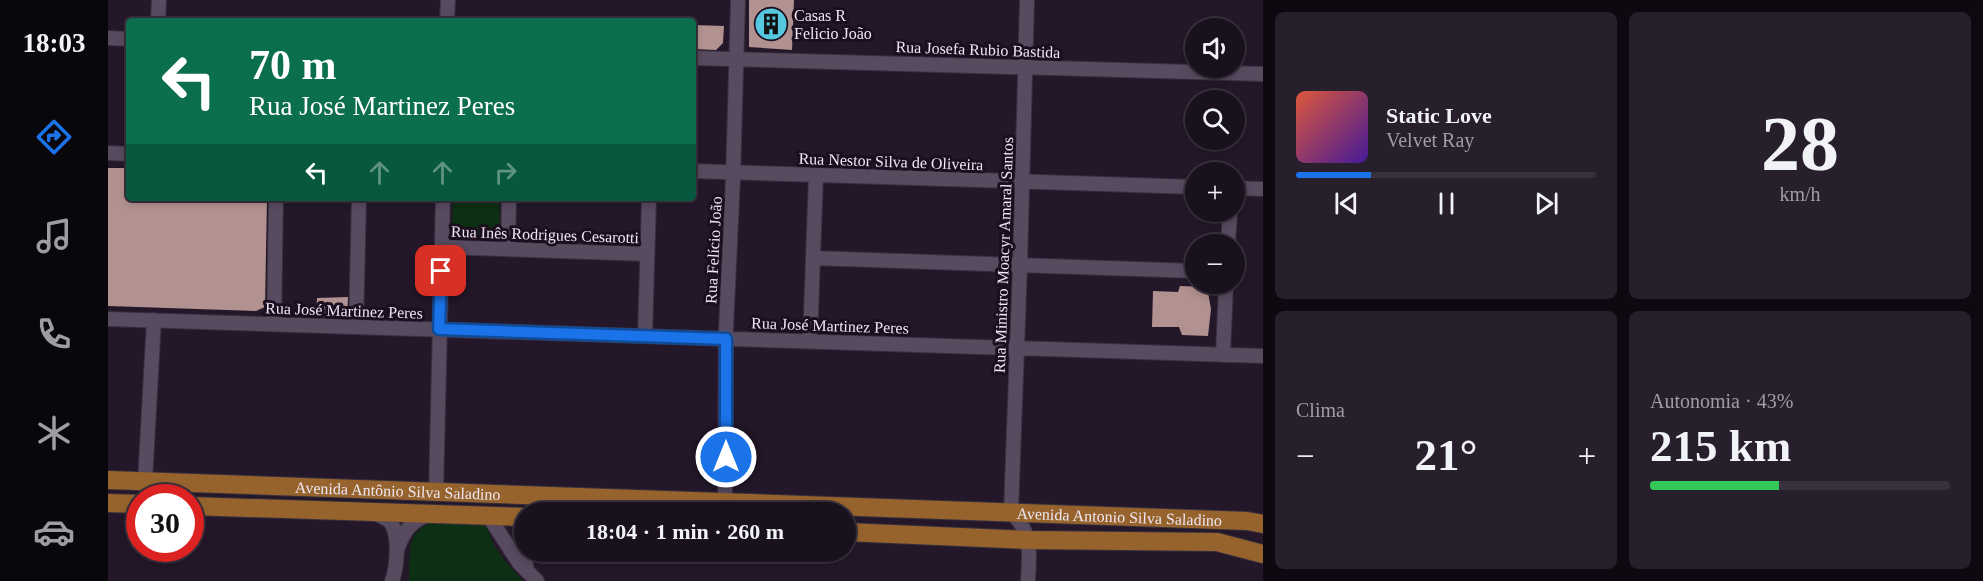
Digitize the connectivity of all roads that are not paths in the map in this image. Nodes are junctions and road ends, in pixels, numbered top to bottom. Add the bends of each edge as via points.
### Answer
1 (159, 0) edge
2 (448, 0) edge
3 (738, 0) edge
4 (1027, 0) edge
5 (158, 18) edge
6 (447, 18) edge
7 (108, 38) edge
8 (126, 39) edge
9 (696, 58) edge
10 (736, 59) junction
11 (1024, 66) junction
12 (1263, 74) edge
13 (108, 153) edge
14 (126, 154) edge
15 (696, 171) edge
16 (733, 172) junction
17 (816, 175) junction
18 (1022, 182) junction
19 (1185, 187) edge
20 (1245, 188) edge
21 (1263, 189) edge
22 (276, 201) edge
23 (359, 201) edge
24 (443, 201) edge
25 (509, 201) edge
26 (649, 201) edge
27 (442, 247) junction
28 (508, 249) junction
29 (647, 254) junction
30 (813, 258) junction
31 (1020, 265) junction
32 (1185, 271) edge
33 (1226, 294) edge
34 (108, 319) edge
35 (154, 320) junction
36 (274, 324) junction
37 (356, 327) junction
38 (439, 329) junction
39 (645, 336) junction
40 (726, 339) junction
41 (810, 341) junction
42 (1016, 347) junction
43 (1223, 355) junction
44 (1263, 356) edge
45 (108, 480) edge
46 (145, 481) junction
47 (436, 492) junction
48 (625, 502) edge
49 (719, 502) edge
50 (108, 503) edge
51 (126, 504) edge
52 (204, 507) edge
53 (856, 509) edge
54 (1011, 512) junction
55 (374, 513) junction
56 (428, 515) junction
57 (489, 517) junction
58 (514, 517) edge
59 (1263, 524) edge
60 (856, 532) edge
61 (1029, 540) junction
62 (396, 551) junction
63 (1263, 554) edge
64 (532, 576) edge
65 (392, 581) edge
66 (1028, 581) edge

1 - 5 street
2 - 6 street
3 - 10 street, Rua Felício João
4 - 11 street, Rua Ministro Moacyr Amaral Santos
7 - 8 street
9 - 10 street, Rua Josefa Rubio Bastida
10 - 11 street, Rua Josefa Rubio Bastida
10 - 16 street, Rua Felício João
11 - 12 street, Rua Josefa Rubio Bastida
11 - 18 street, Rua Ministro Moacyr Amaral Santos
13 - 14 street
15 - 16 street, Rua Nestor Silva de Oliveira
16 - 17 street, Rua Nestor Silva de Oliveira
16 - 40 street, Rua Felício João
17 - 18 street, Rua Nestor Silva de Oliveira
17 - 30 street
18 - 19 street, Rua Nestor Silva de Oliveira
18 - 31 street, Rua Ministro Moacyr Amaral Santos
20 - 21 street
22 - 36 street
23 - 37 street
24 - 27 street
25 - 28 street
26 - 29 street
27 - 28 street, Rua Inês Rodrigues Cesarotti
27 - 38 street
28 - 29 street, Rua Inês Rodrigues Cesarotti
29 - 39 street
30 - 31 street
30 - 41 street
31 - 32 street
31 - 42 street, Rua Ministro Moacyr Amaral Santos
33 - 43 street
34 - 35 street, Rua José Martinez Peres
35 - 36 street, Rua José Martinez Peres
35 - 46 street
36 - 37 street, Rua José Martinez Peres
37 - 38 street, Rua José Martinez Peres
38 - 39 street, Rua José Martinez Peres
38 - 47 street
39 - 40 street, Rua José Martinez Peres
40 - 41 street, Rua José Martinez Peres
40 - 49 street, Rua Felício João
41 - 42 street, Rua José Martinez Peres
42 - 43 street, Rua José Martinez Peres
42 - 54 street, Rua Ministro Moacyr Amaral Santos
43 - 44 street, Rua José Martinez Peres
45 - 46 main road, Avenida Antônio Silva Saladino
46 - 47 main road, Avenida Antônio Silva Saladino
47 - 48 main road, Avenida Antônio Silva Saladino
50 - 51 main road
52 - 55 main road, Avenida Antônio Silva Saladino
53 - 54 main road, Avenida Antônio Silva Saladino
54 - 59 main road, Avenida Antonio Silva Saladino
54 - 61 street, Avenida Antonio Silva Saladino via 1023,524
55 - 56 main road, Avenida Antônio Silva Saladino
55 - 62 street via 391,524
56 - 57 main road, Avenida Antônio Silva Saladino
56 - 62 street via 406,530
57 - 58 main road
57 - 64 street via 505,545
60 - 61 main road, Avenida Antonio Silva Saladino
61 - 63 main road, Avenida Antonio Silva Saladino via 1217,542
61 - 66 street
62 - 65 street

